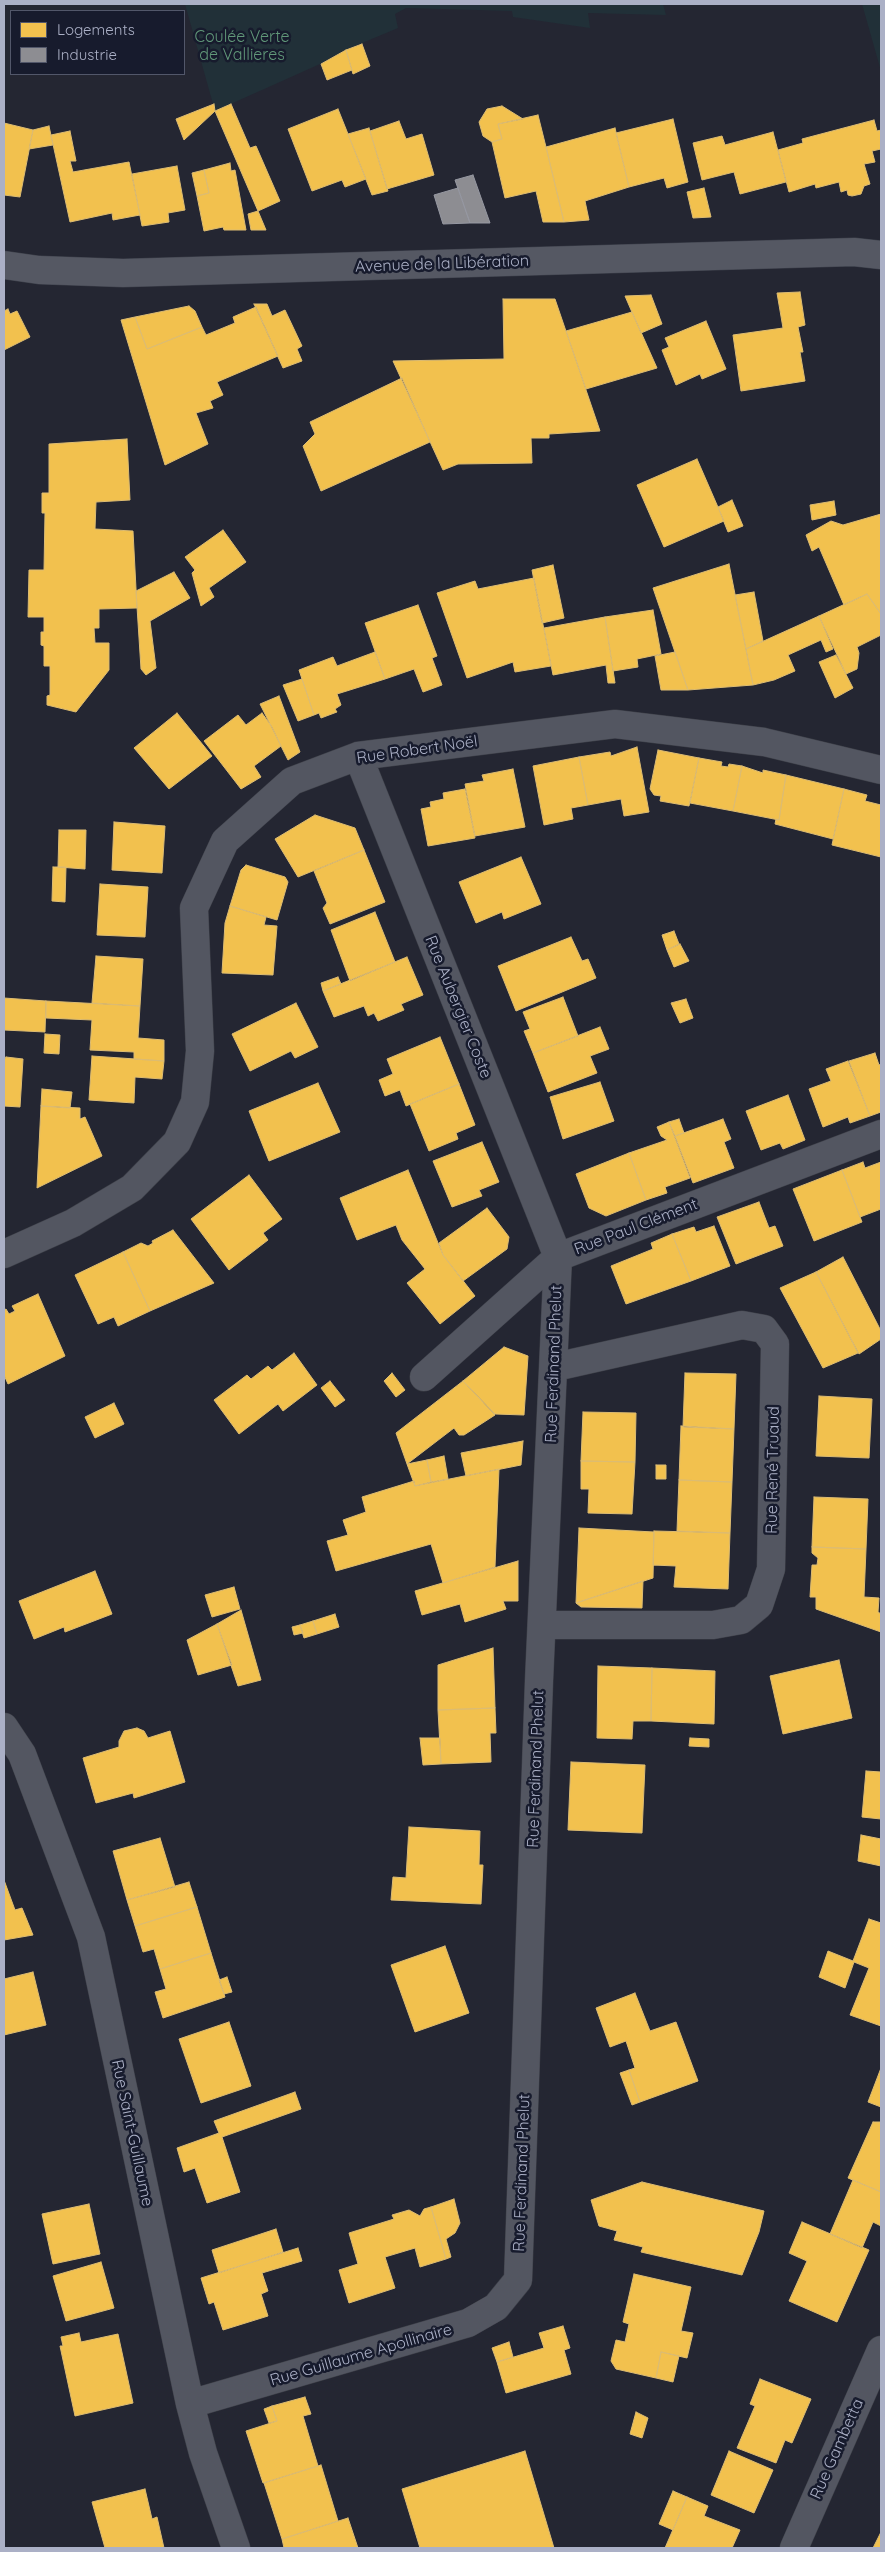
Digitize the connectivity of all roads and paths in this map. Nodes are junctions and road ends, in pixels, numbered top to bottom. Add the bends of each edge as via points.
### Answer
1 (881, 255) edge
2 (4, 265) edge
3 (358, 756) junction
4 (881, 770) edge
5 (881, 1134) edge
6 (4, 1254) edge
7 (558, 1257) junction
8 (554, 1367) junction
9 (424, 1377) dead end
10 (542, 1625) junction
11 (4, 1727) edge
12 (518, 2280) joint
13 (881, 2350) edge
14 (190, 2404) junction
15 (236, 2548) edge
16 (794, 2548) edge

1 - 2 main road, Avenue de la Libération via 854,252 123,272 39,270
3 - 4 street, Rue Robert Noël via 615,724 764,742
3 - 6 street, Rue Robert Noël via 292,780 224,841 194,908 200,1051 195,1102 178,1142 132,1188 73,1223
3 - 7 street, Rue Aubergier Coste
5 - 7 street, Rue Paul Clément
7 - 8 street, Rue Ferdinand Phelut
7 - 9 street, Rue Paul Clément
8 - 10 street, Rue Ferdinand Phelut
8 - 10 street, Rue René Truaud via 742,1325 764,1329 775,1344 771,1569 759,1605 741,1620 713,1626
10 - 12 street, Rue Ferdinand Phelut
11 - 14 street, Rue Saint-Guillaume via 22,1754 91,1937
12 - 14 street, Rue Guillaume Apollinaire via 496,2307 468,2324
13 - 16 street, Rue Gambetta
14 - 15 street, Rue Saint-Guillaume via 203,2453

